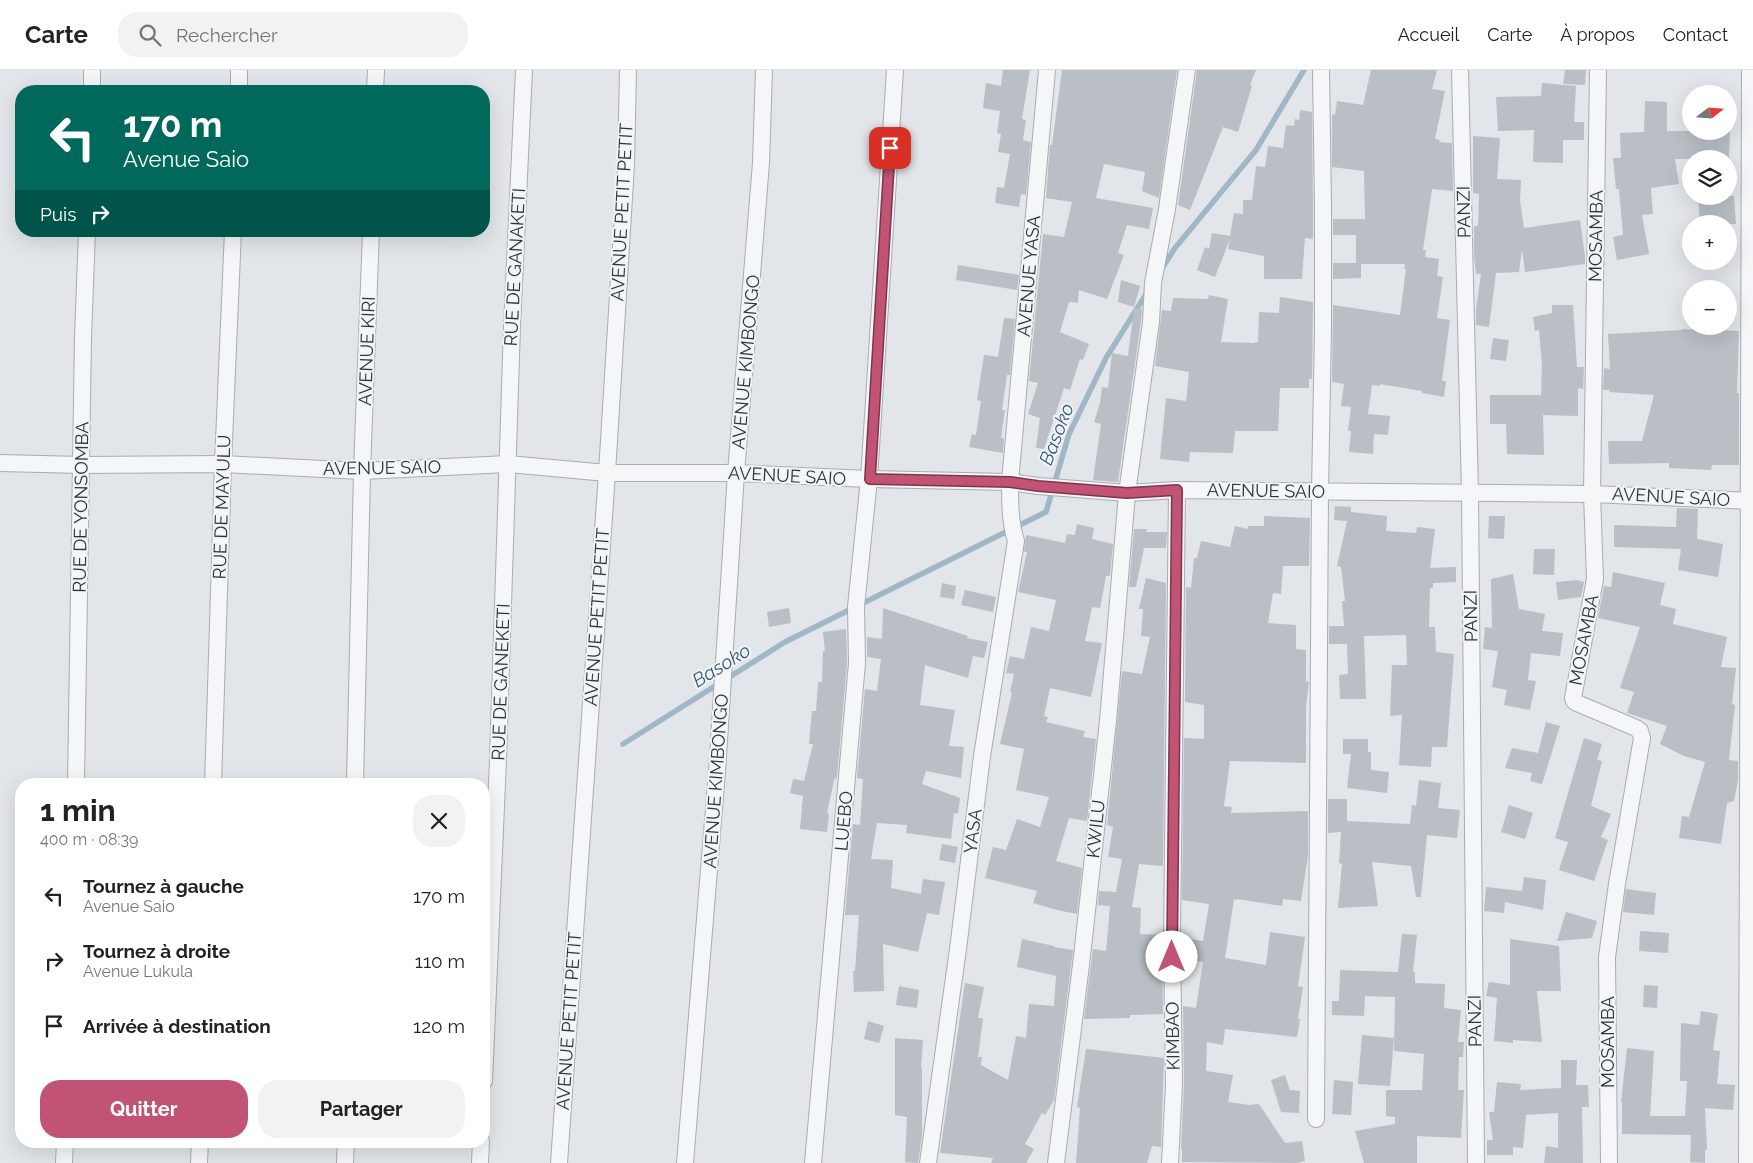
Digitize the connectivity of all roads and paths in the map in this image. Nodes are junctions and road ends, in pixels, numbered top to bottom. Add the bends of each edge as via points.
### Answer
1 (92, 70) edge
2 (239, 70) edge
3 (376, 70) edge
4 (524, 70) edge
5 (628, 70) edge
6 (764, 70) edge
7 (895, 70) edge
8 (1046, 70) edge
9 (1187, 70) edge
10 (1321, 70) edge
11 (1460, 70) edge
12 (1598, 70) edge
13 (1750, 70) edge
14 (92, 85) edge
15 (239, 85) edge
16 (375, 85) edge
17 (87, 237) edge
18 (233, 237) edge
19 (371, 237) edge
20 (0, 462) edge
21 (223, 464) junction
22 (508, 464) junction
23 (82, 465) junction
24 (362, 471) junction
25 (607, 472) junction
26 (736, 472) junction
27 (870, 479) junction
28 (1010, 482) junction
29 (1177, 490) junction
30 (1320, 491) junction
31 (1127, 493) junction
32 (1470, 493) junction
33 (1592, 494) junction
34 (1751, 501) edge
35 (76, 778) edge
36 (213, 778) edge
37 (355, 778) edge
38 (490, 948) edge
39 (1316, 1119) dead end
40 (65, 1148) edge
41 (200, 1148) edge
42 (346, 1148) edge
43 (481, 1148) edge
44 (64, 1163) edge
45 (199, 1163) edge
46 (346, 1163) edge
47 (480, 1163) edge
48 (559, 1163) edge
49 (685, 1163) edge
50 (813, 1163) edge
51 (928, 1163) edge
52 (1056, 1163) edge
53 (1170, 1163) edge
54 (1476, 1163) edge
55 (1609, 1163) edge
56 (1747, 1163) edge

1 - 14 street
2 - 15 street
3 - 16 street
4 - 22 street, RUE DE GANAKETI
5 - 25 street, AVENUE PETIT PETIT via 626,165
6 - 26 street, AVENUE KIMBONGO via 761,163
7 - 27 street, LUEBO
8 - 28 street, AVENUE YASA
9 - 31 street, KWILU via 1153,283 1151,322
10 - 30 street
11 - 32 street, PANZI
12 - 33 street, MOSAMBA
13 - 34 street
17 - 23 street, RUE DE YONSOMBA
18 - 21 street, RUE DE MAYULU
19 - 24 street, AVENUE KIRI
20 - 23 street, AVENUE SAIO
21 - 23 street, AVENUE SAIO
21 - 24 street, AVENUE SAIO
21 - 36 street, RUE DE MAYULU
22 - 24 street, AVENUE SAIO
22 - 25 street, AVENUE SAIO
22 - 38 street, RUE DE GANEKETI
23 - 35 street, RUE DE YONSOMBA
24 - 37 street, AVENUE KIRI
25 - 26 street, AVENUE SAIO
25 - 48 street, AVENUE PETIT PETIT
26 - 27 street, AVENUE SAIO
26 - 49 street, AVENUE KIMBONGO via 719,754
27 - 28 street, AVENUE SAIO
27 - 50 street, LUEBO via 856,607 857,663
28 - 31 street, AVENUE SAIO
28 - 51 street, YASA via 1012,529 1016,541 982,756
29 - 30 street, AVENUE SAIO
29 - 31 street, AVENUE SAIO
29 - 53 street, KIMBAO via 1172,938 1174,1084
30 - 32 street, AVENUE SAIO
30 - 39 street
31 - 52 street, KWILU via 1108,721
32 - 33 street, AVENUE SAIO
32 - 54 street, PANZI
33 - 34 street, AVENUE SAIO
33 - 55 street, MOSAMBA via 1595,579 1574,701 1636,728 1642,738 1608,957
34 - 56 street
40 - 44 street
41 - 45 street
42 - 46 street
43 - 47 street

